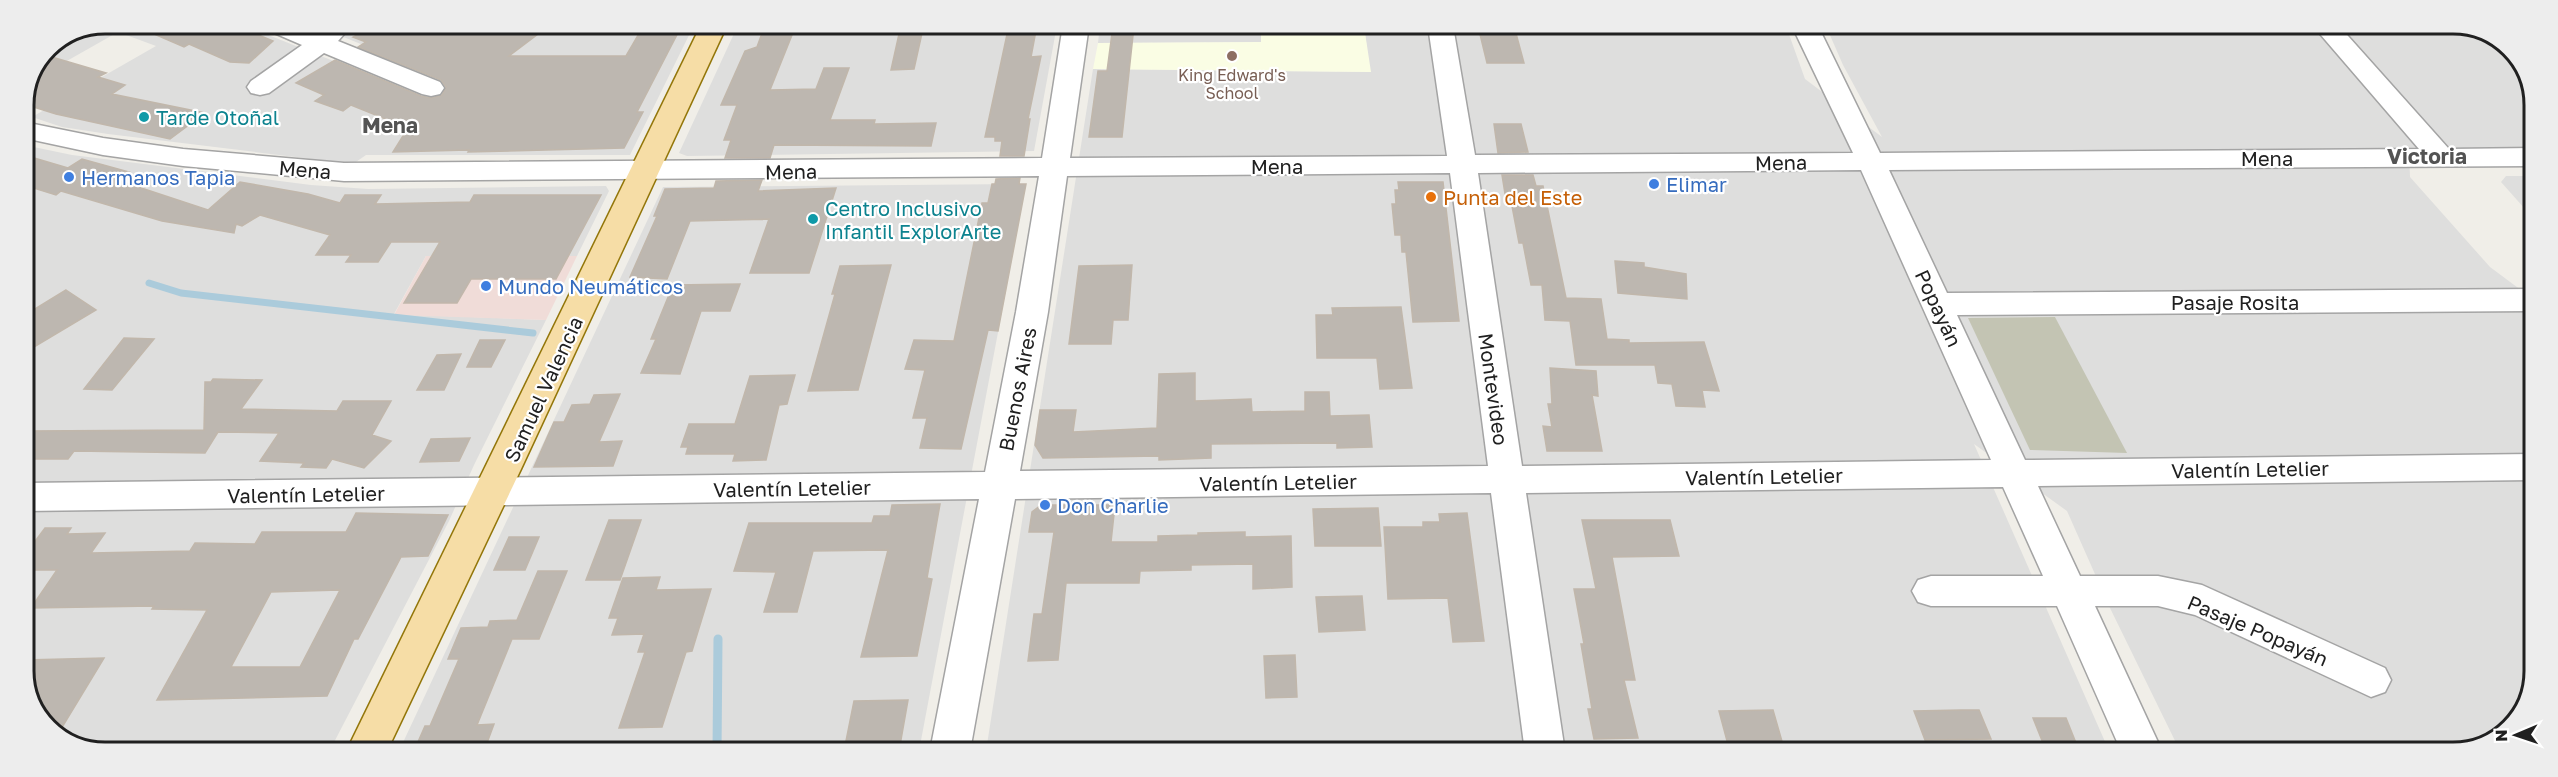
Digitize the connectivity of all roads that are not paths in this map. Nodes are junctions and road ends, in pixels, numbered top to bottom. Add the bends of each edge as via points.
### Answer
1 (297, 34) edge
2 (330, 34) edge
3 (710, 34) edge
4 (1075, 34) edge
5 (1441, 34) edge
6 (1814, 34) edge
7 (2333, 34) edge
8 (320, 44) junction
9 (260, 87) dead end
10 (431, 88) dead end
11 (34, 132) edge
12 (2523, 156) edge
13 (2441, 157) junction
14 (1871, 162) junction
15 (1053, 166) junction
16 (1463, 166) junction
17 (646, 171) junction
18 (2523, 300) edge
19 (1937, 304) junction
20 (2524, 467) edge
21 (2014, 474) junction
22 (1507, 480) junction
23 (999, 485) junction
24 (494, 492) junction
25 (35, 497) edge
26 (1931, 591) dead end
27 (2070, 592) junction
28 (2371, 680) dead end
29 (371, 742) edge
30 (952, 742) edge
31 (1544, 742) edge
32 (2138, 742) edge

1 - 8 street
2 - 8 street
3 - 17 main road, Samuel Valencia
4 - 15 street, Buenos Aires
5 - 16 street, Montevideo
6 - 14 street, Popayán
7 - 13 street
8 - 9 street
8 - 10 street
11 - 17 street, Mena via 74,142 321,171
12 - 13 street, Mena
13 - 14 street, Mena
14 - 16 street, Mena
14 - 19 street, Popayán
15 - 16 street, Mena
15 - 17 street, Mena
15 - 23 street, Buenos Aires via 1032,312
16 - 22 street, Montevideo
17 - 24 main road, Samuel Valencia
18 - 19 street, Pasaje Rosita
19 - 21 street, Popayán
20 - 21 street, Valentín Letelier
21 - 22 street, Valentín Letelier
21 - 27 street, Popayán
22 - 23 street, Valentín Letelier
22 - 31 street, Montevideo
23 - 24 street, Valentín Letelier
23 - 30 street, Buenos Aires
24 - 25 street, Valentín Letelier
24 - 29 main road, Samuel Valencia
26 - 27 street
27 - 28 street, Pasaje Popayán via 2158,591 2202,601
27 - 32 street, Popayán

